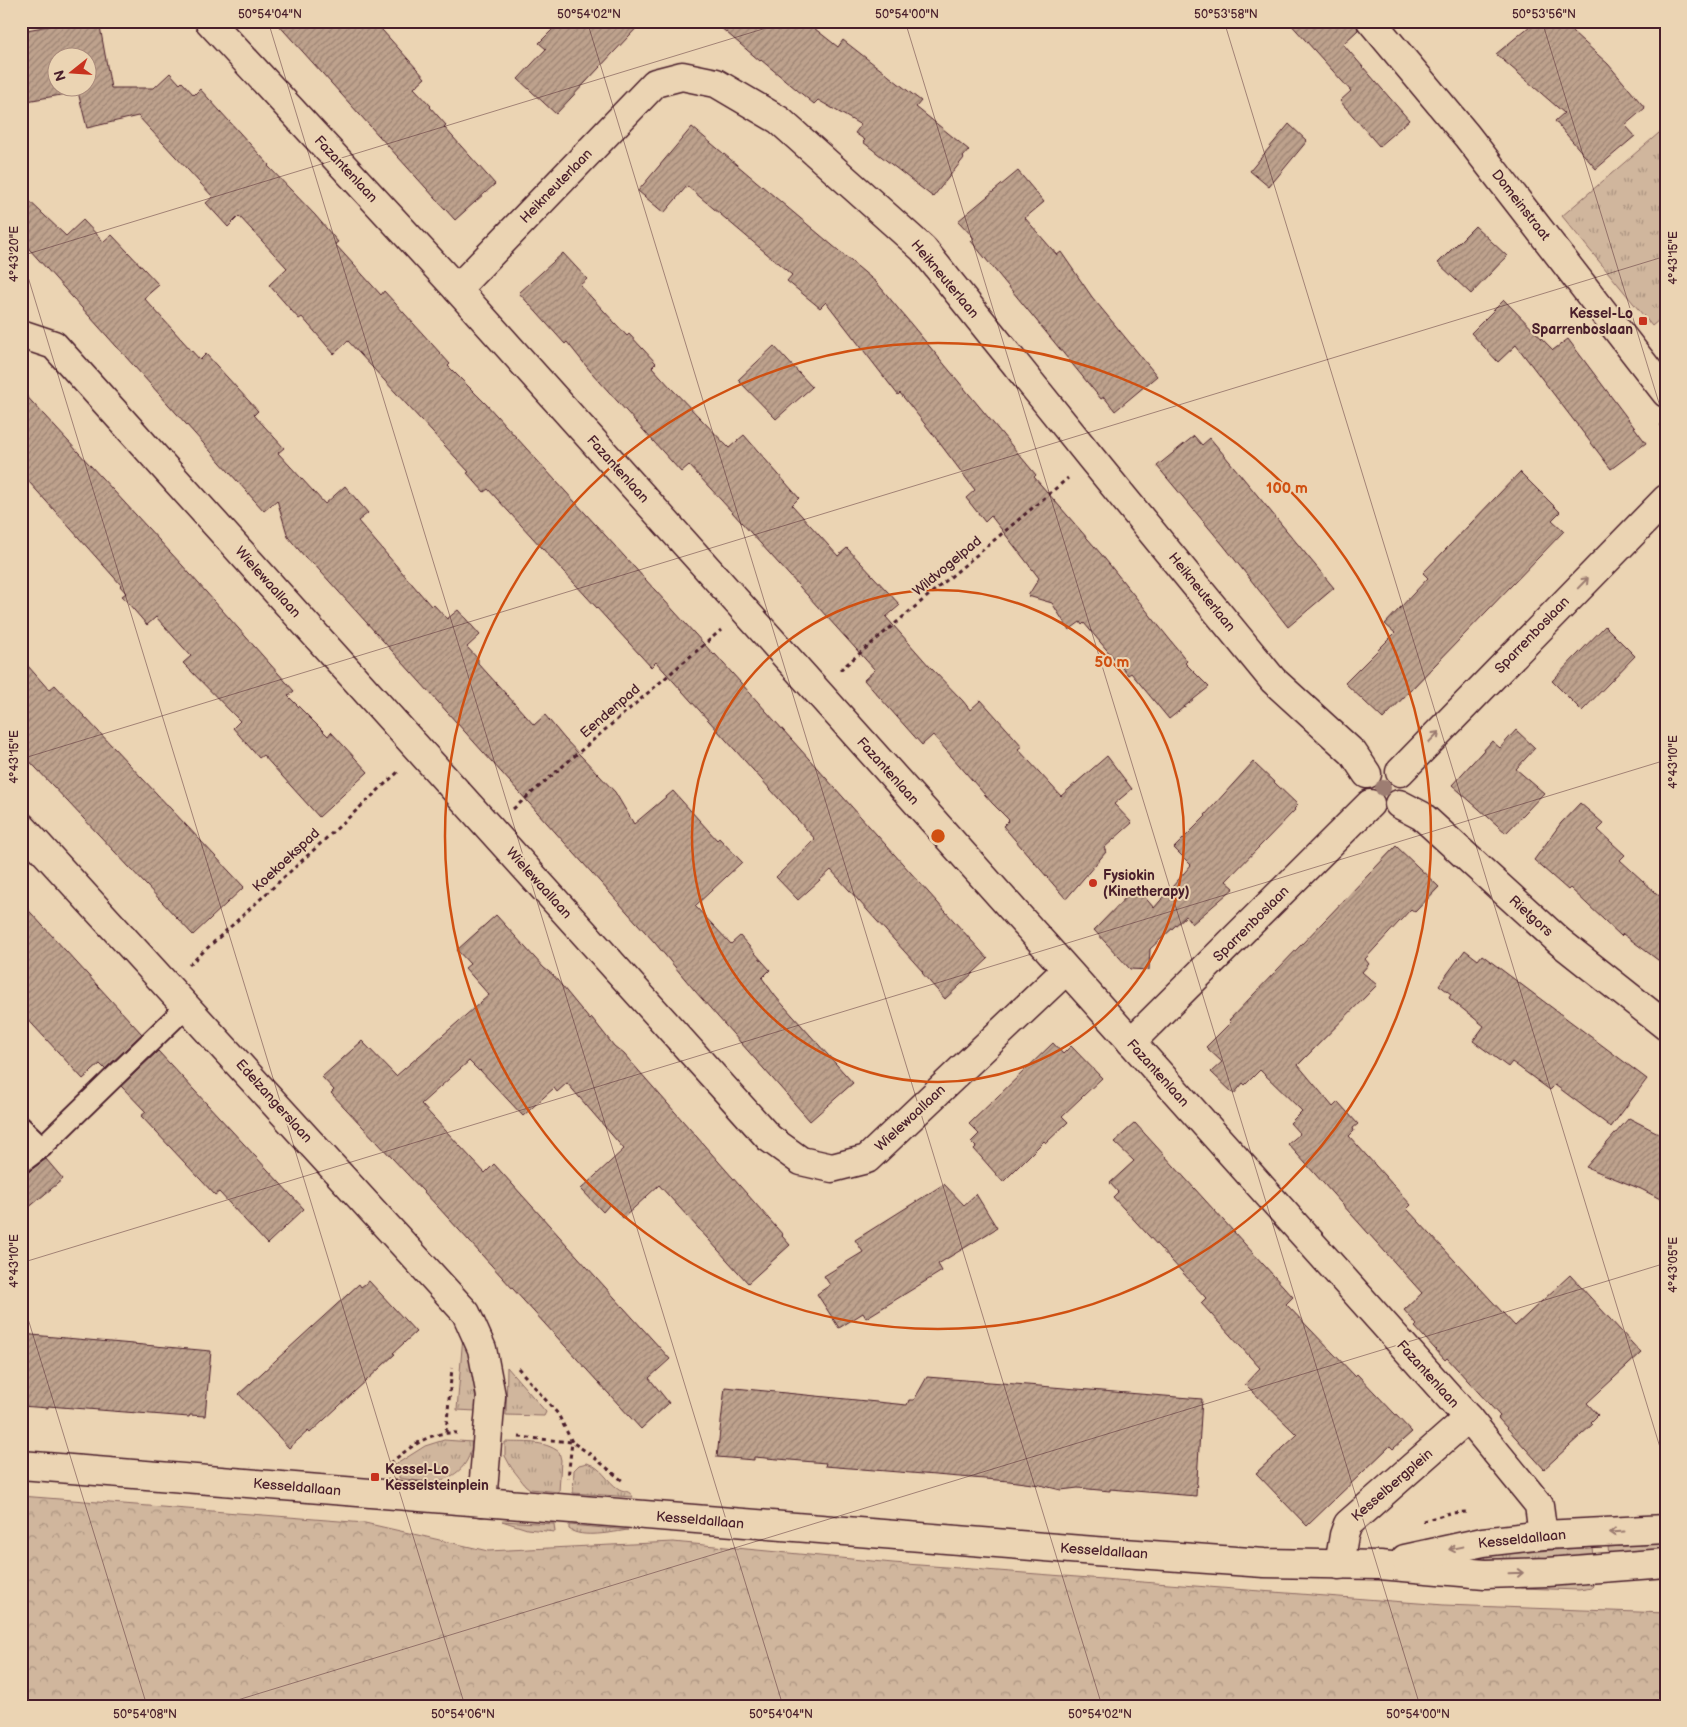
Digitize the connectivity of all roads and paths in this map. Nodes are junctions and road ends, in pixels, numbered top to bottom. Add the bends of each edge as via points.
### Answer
1 (209, 21) edge
2 (1371, 21) edge
3 (458, 289) junction
4 (21, 334) edge
5 (1666, 393) edge
6 (1092, 458) junction
7 (1666, 499) edge
8 (745, 610) junction
9 (816, 690) junction
10 (421, 752) junction
11 (1400, 772) junction
12 (1367, 774) junction
13 (1370, 804) junction
14 (1400, 804) junction
15 (21, 826) edge
16 (490, 829) junction
17 (1066, 970) junction
18 (168, 985) junction
19 (187, 1006) junction
20 (1666, 1026) edge
21 (1131, 1042) junction
22 (21, 1127) edge
23 (42, 1147) junction
24 (21, 1163) edge
25 (514, 1363) dead end
26 (1468, 1418) junction
27 (21, 1465) edge
28 (629, 1486) dead end
29 (482, 1502) junction
30 (1666, 1529) edge
31 (1543, 1536) junction
32 (1666, 1563) edge
33 (1339, 1565) junction
34 (1380, 1565) junction

1 - 3 street, Fazantenlaan
2 - 5 street, Domeinstraat via 1467,136
3 - 6 street, Heikneuterlaan via 655,83 682,76 716,82 779,120 922,248
3 - 8 street, Fazantenlaan
4 - 10 street, Wielewaallaan via 54,345
6 - 9 path, Wildvogelpad
6 - 12 street, Heikneuterlaan via 1273,680 1352,753
11 -> 7 street, Sparrenboslaan
8 - 9 street, Fazantenlaan
8 - 16 path, Eendenpad
9 - 17 street, Fazantenlaan
10 - 16 street, Wielewaallaan
10 - 18 path, Koekoekspad
11 - 12 street via 1389,766 1379,766
11 - 14 street via 1406,788
12 - 13 street via 1363,794
13 - 14 street via 1382,810
13 - 21 street, Sparrenboslaan
14 - 20 street, Rietgors via 1422,816 1560,942
15 - 18 street, Edelzangerslaan
16 - 17 street, Wielewaallaan via 768,1138 801,1161 832,1168 867,1158
17 - 21 street, Fazantenlaan
18 - 19 street, Edelzangerslaan
19 - 23 lane
19 - 29 street, Edelzangerslaan via 466,1313 482,1349 491,1396
21 - 26 street, Fazantenlaan
22 - 23 lane
23 - 24 lane
25 - 28 path via 558,1414 572,1442
26 - 31 street, Fazantenlaan via 1539,1504
26 - 33 street, Kesselbergplein via 1348,1524
27 - 29 street, Kesseldallaan
29 - 33 street, Kesseldallaan via 1096,1551
30 -> 31 street, Kesseldallaan
31 -> 34 street, Kesseldallaan via 1483,1542
34 -> 32 street, Kesseldallaan via 1485,1574
33 - 34 street, Kesseldallaan

